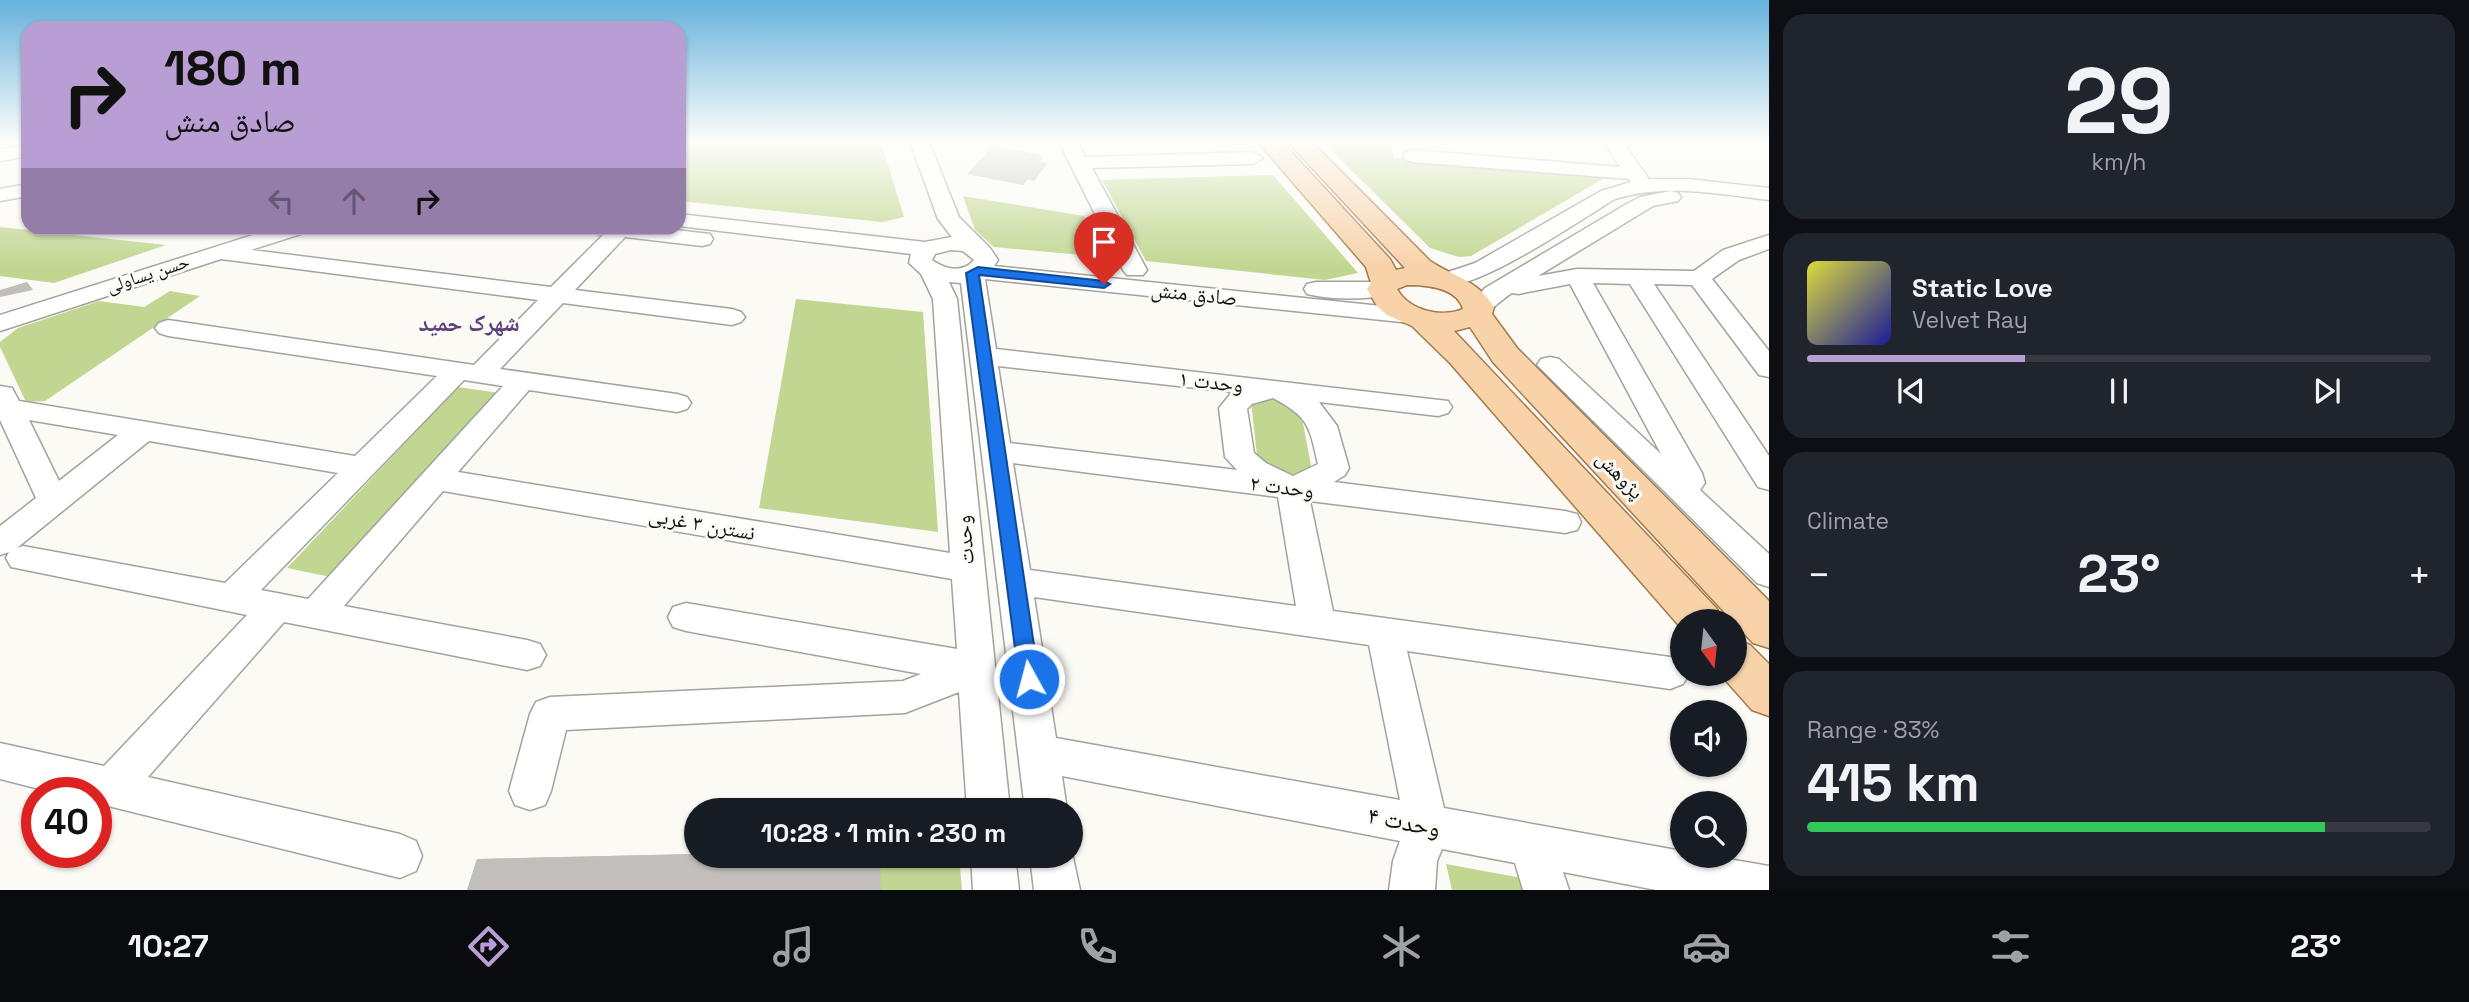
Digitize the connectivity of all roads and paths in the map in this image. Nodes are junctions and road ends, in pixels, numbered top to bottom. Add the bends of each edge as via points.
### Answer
1 (935, 184) edge
2 (1090, 184) edge
3 (1296, 184) edge
4 (1339, 184) edge
5 (1628, 184) edge
6 (1645, 184) edge
7 (1647, 186) junction
8 (21, 191) edge
9 (1769, 194) edge
10 (0, 195) edge
11 (1769, 204) edge
12 (948, 219) junction
13 (686, 221) edge
14 (240, 235) edge
15 (273, 235) edge
16 (606, 235) edge
17 (677, 235) edge
18 (1769, 242) edge
19 (216, 252) junction
20 (930, 258) junction
21 (976, 260) junction
22 (1135, 270) junction
23 (1636, 275) junction
24 (1577, 276) junction
25 (1699, 278) junction
26 (1441, 280) junction
27 (1384, 286) junction
28 (558, 295) junction
29 (1483, 305) junction
30 (0, 313) edge
31 (1416, 316) junction
32 (732, 317) dead end
33 (0, 323) edge
34 (169, 328) dead end
35 (984, 356) junction
36 (1550, 365) dead end
37 (1769, 369) edge
38 (470, 372) junction
39 (522, 380) junction
40 (1276, 389) junction
41 (5, 400) edge
42 (677, 403) dead end
43 (1438, 407) dead end
44 (143, 430) junction
45 (999, 451) junction
46 (362, 467) junction
47 (436, 479) junction
48 (1769, 480) edge
49 (1292, 488) junction
50 (1679, 488) junction
51 (53, 501) junction
52 (1564, 522) dead end
53 (12, 551) edge
54 (968, 569) junction
55 (1769, 574) edge
56 (1016, 581) junction
57 (232, 598) junction
58 (276, 607) junction
59 (1690, 609) edge
60 (315, 615) junction
61 (686, 617) dead end
62 (1317, 623) junction
63 (1769, 630) edge
64 (1385, 633) junction
65 (527, 655) dead end
66 (976, 668) junction
67 (1747, 672) edge
68 (1670, 673) edge
69 (1769, 696) edge
70 (1039, 753) junction
71 (0, 761) edge
72 (69, 777) edge
73 (112, 787) joint
74 (530, 791) dead end
75 (988, 798) edge
76 (1045, 798) edge
77 (1427, 827) junction
78 (1532, 847) junction
79 (400, 856) dead end
80 (994, 868) edge
81 (1054, 868) edge
82 (1769, 889) edge
83 (996, 890) edge
84 (1057, 890) edge
85 (1412, 890) edge
86 (1546, 890) edge

1 - 12 street
2 - 22 street
3 - 27 main road, پژوهش via 1380,265
4 - 26 main road, پژوهش via 1420,267
5 - 7 street
6 - 7 street
7 - 9 street
7 - 11 street
7 - 26 street via 1608,195 1483,268
7 - 29 street via 1632,209
8 - 10 street
12 - 20 street
12 - 21 street
13 - 20 street
14 - 30 street, حسن یساولی
15 - 19 street, حسن یساولی
16 - 28 street
17 - 20 street
18 - 25 street via 1731,255
19 - 28 street
19 - 33 street, حسن یساولی
20 - 21 street via 954,243
20 - 21 street via 952,276
20 - 54 street, وحدت via 945,299
21 - 22 street, صادق منش
21 - 31 street, صادق منش via 1311,307
21 - 35 street, وحدت
22 - 27 street, صادق منش via 1336,291
23 - 24 street
23 - 25 street
23 - 48 street
24 - 29 street via 1542,281
24 - 50 street via 1687,473 1689,483
25 - 37 street
26 - 27 main road via 1406,276
26 - 29 main road, پژوهش via 1467,291
27 - 31 main road, پژوهش via 1392,305
28 - 32 street
28 - 38 street
29 - 31 main road via 1468,320
29 - 63 main road, پژوهش via 1505,355
31 - 59 main road, پژوهش via 1462,356
34 - 38 street
35 - 40 street, وحدت ۱
35 - 45 street, وحدت
36 - 50 street
38 - 39 street
38 - 46 street
39 - 42 street
39 - 47 street
40 - 43 street, وحدت ۱
40 - 49 street via 1320,416 1334,468
40 - 49 street via 1242,398 1233,408 1240,457
41 - 44 street
41 - 51 street
44 - 46 street
44 - 51 street
45 - 49 street, وحدت ۲
45 - 56 street, وحدت
46 - 57 street
47 - 54 street, نسترن ۳ غربی
47 - 60 street
49 - 52 street, وحدت ۲
49 - 62 street
50 - 55 street
51 - 53 street
53 - 57 street
54 - 66 street, وحدت
56 - 62 street
56 - 70 street, وحدت
57 - 58 street
58 - 60 street
58 - 73 street
60 - 65 street
61 - 66 street
62 - 64 street
64 - 68 street
64 - 77 street
66 - 74 street via 905,697 550,714
66 - 75 street, وحدت
67 - 69 main road
70 - 76 street, وحدت
70 - 77 street, وحدت ۴
71 - 72 street
73 - 79 street
77 - 78 street, وحدت ۴
77 - 85 street via 1415,861
78 - 82 street, وحدت ۴
78 - 86 street
80 - 83 street
81 - 84 street

